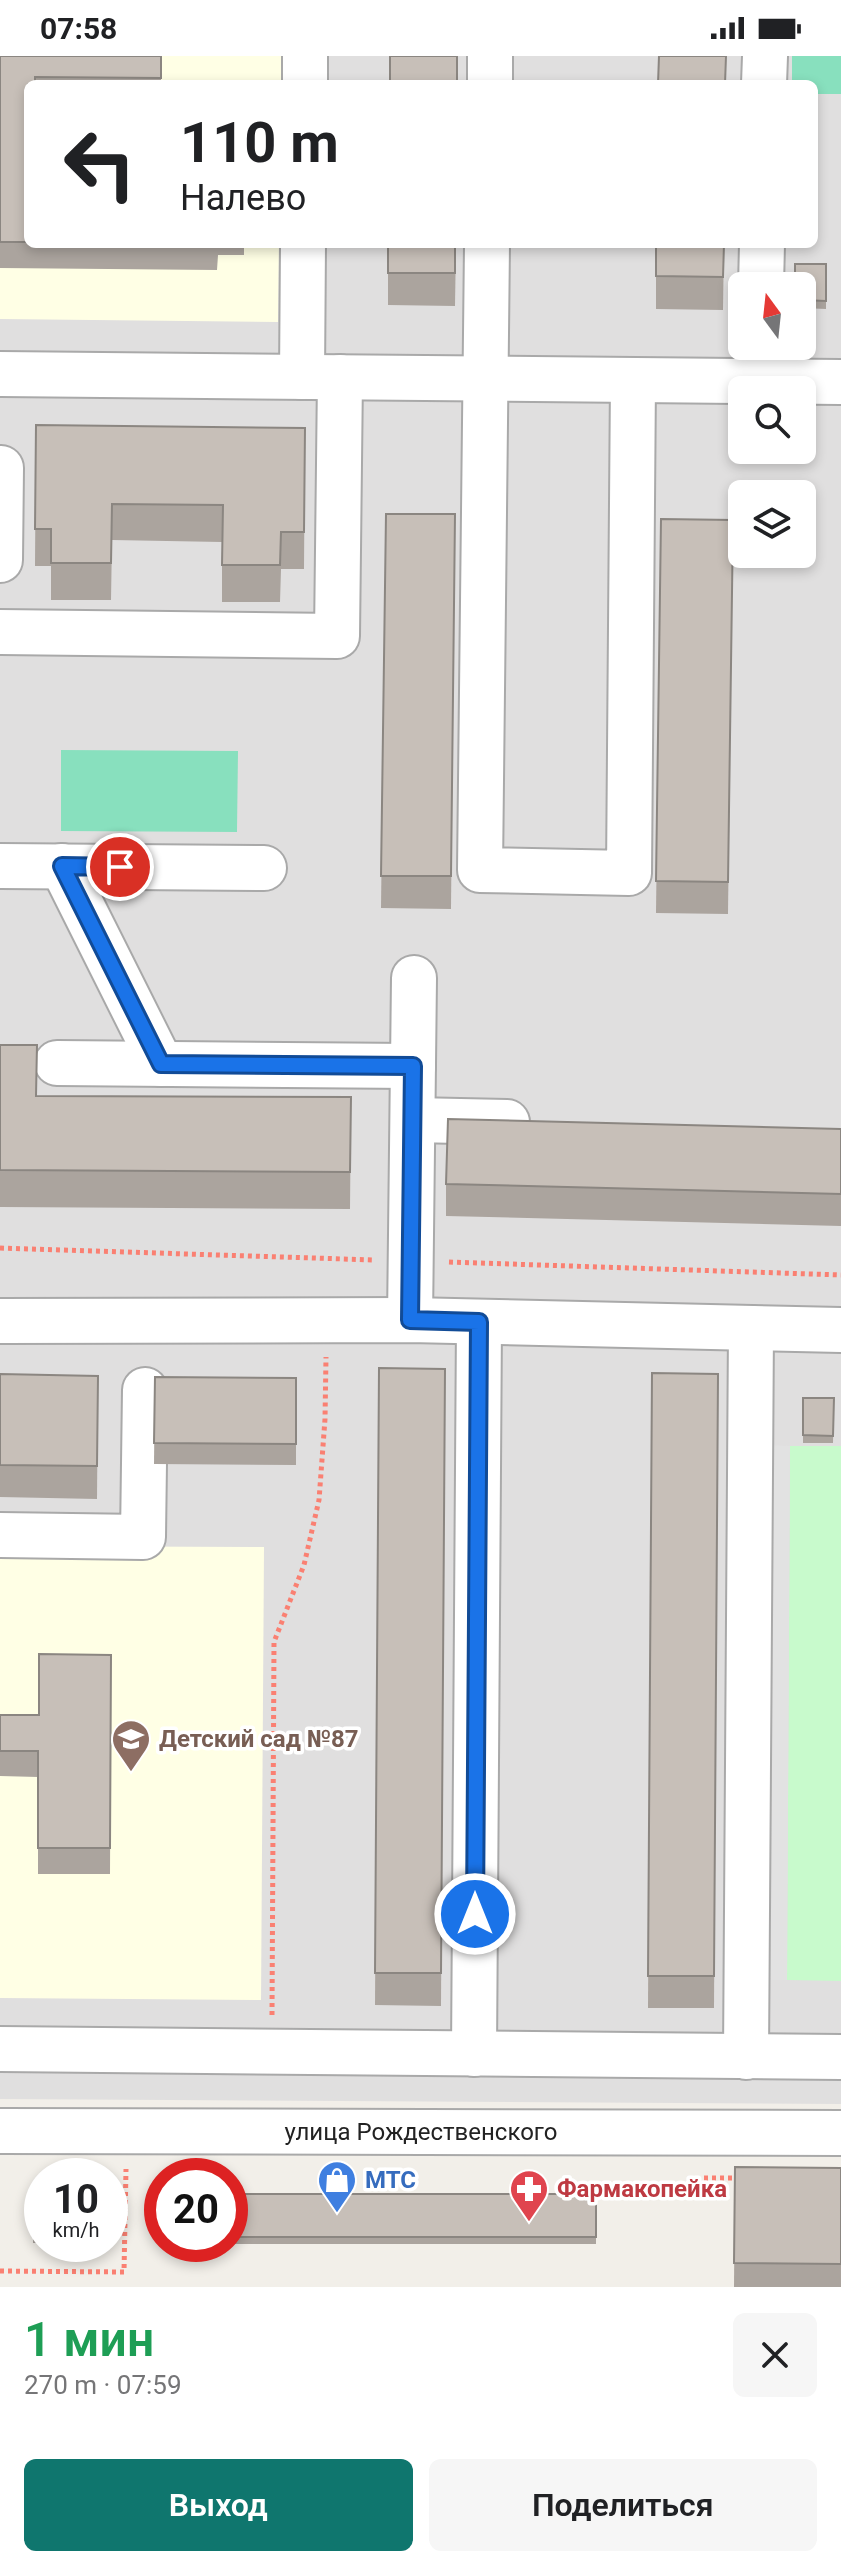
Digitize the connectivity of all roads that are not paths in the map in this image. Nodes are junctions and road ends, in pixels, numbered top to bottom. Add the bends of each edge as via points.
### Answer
1 (305, 56) edge
2 (490, 56) edge
3 (765, 56) edge
4 (305, 80) edge
5 (490, 80) edge
6 (764, 80) edge
7 (304, 248) edge
8 (487, 248) edge
9 (762, 248) edge
10 (761, 272) edge
11 (760, 364) edge
12 (0, 374) edge
13 (321, 377) junction
14 (486, 379) junction
15 (633, 380) junction
16 (841, 382) edge
17 (1, 468) edge
18 (0, 560) edge
19 (0, 632) edge
20 (0, 866) edge
21 (62, 866) junction
22 (264, 868) dead end
23 (414, 978) dead end
24 (57, 1063) dead end
25 (161, 1064) junction
26 (413, 1066) junction
27 (413, 1120) junction
28 (550, 1123) edge
29 (410, 1320) junction
30 (0, 1321) edge
31 (479, 1322) junction
32 (751, 1328) junction
33 (841, 1330) edge
34 (145, 1390) dead end
35 (0, 1535) edge
36 (0, 2049) edge
37 (474, 2054) junction
38 (746, 2057) junction
39 (841, 2057) edge
40 (0, 2131) edge
41 (841, 2133) edge

1 - 4 street
2 - 5 street
3 - 6 street
7 - 13 street
8 - 14 street
9 - 10 street
11 - 15 street
11 - 16 street
12 - 13 street
13 - 14 street
13 - 19 street via 337,636
14 - 15 street
14 - 15 street via 480,870 629,873
17 - 18 street
20 - 21 street
21 - 22 street
21 - 25 street
23 - 26 street
24 - 25 street
25 - 26 street
26 - 27 street
27 - 28 street
27 - 29 street
29 - 30 street
29 - 31 street
31 - 32 street
31 - 37 street
32 - 33 street
32 - 38 street
34 - 35 street via 143,1537
36 - 37 street
37 - 38 street
38 - 39 street
40 - 41 street, улица Рождественского

